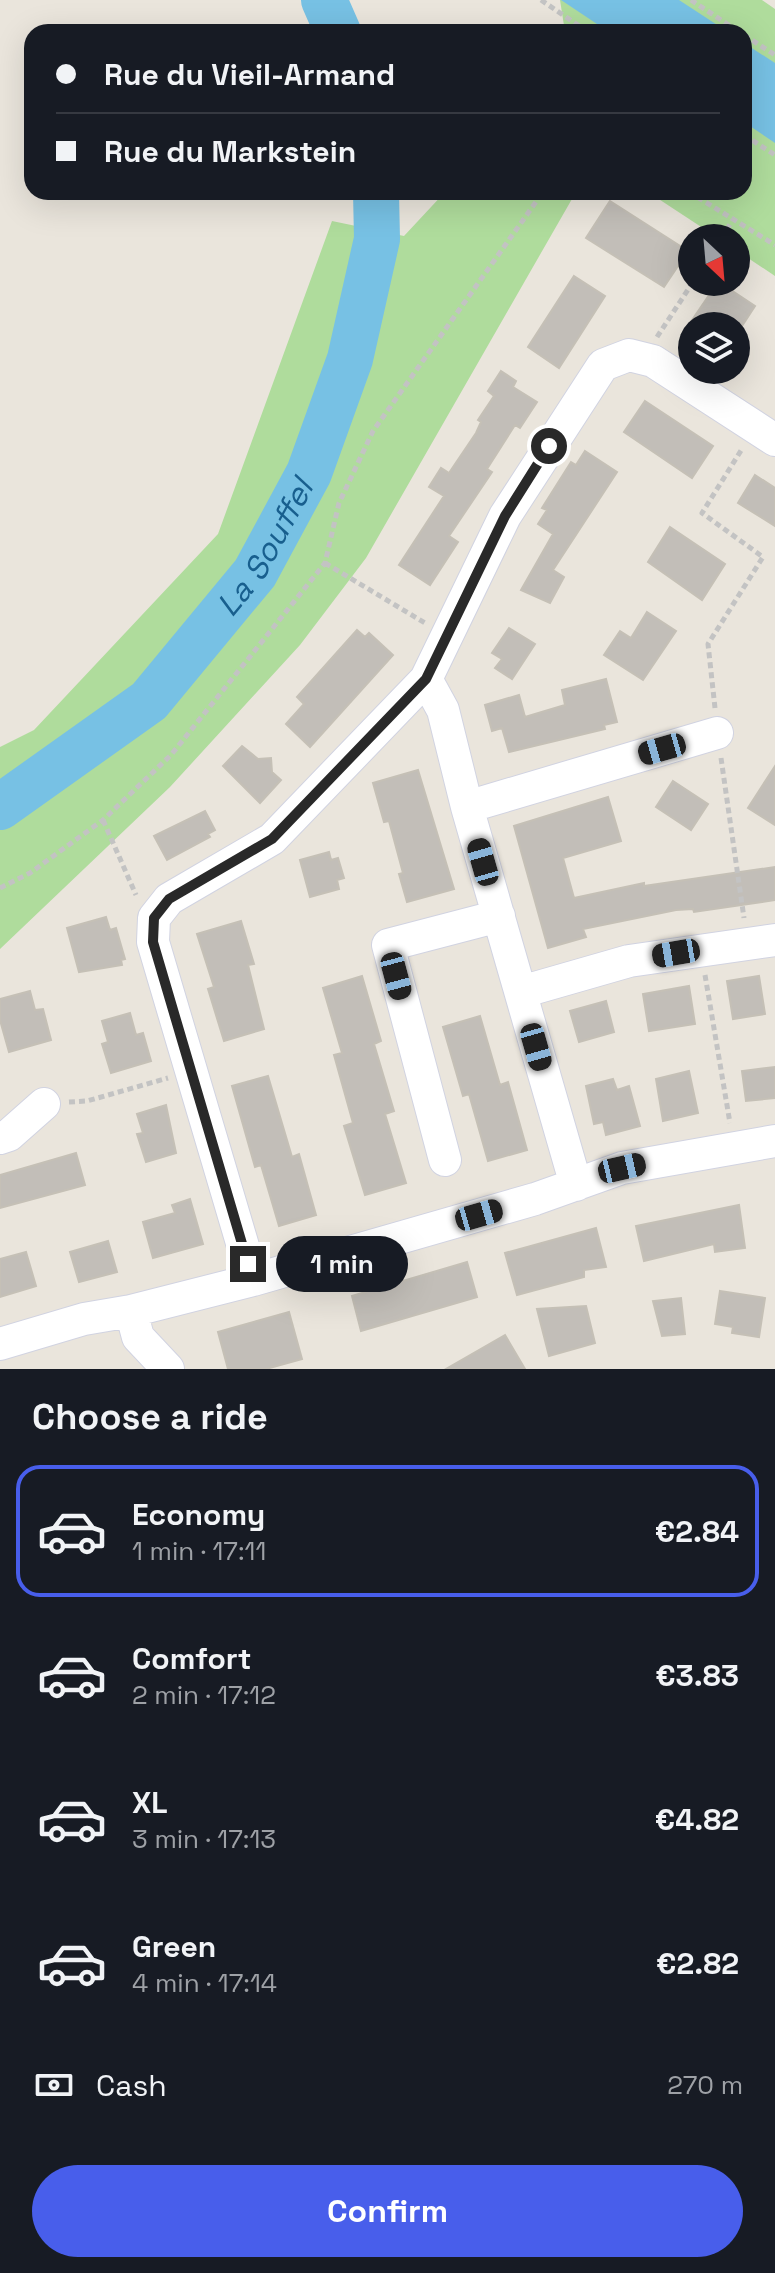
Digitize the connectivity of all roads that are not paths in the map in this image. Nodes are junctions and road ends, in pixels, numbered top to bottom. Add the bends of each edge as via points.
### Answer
1 (766, 434) edge
2 (426, 679) junction
3 (717, 733) road end
4 (467, 807) junction
5 (499, 916) junction
6 (762, 941) edge
7 (521, 992) junction
8 (44, 1104) road end
9 (0, 1138) edge
10 (775, 1141) edge
11 (445, 1160) dead end
12 (576, 1185) junction
13 (253, 1280) junction
14 (131, 1311) junction
15 (0, 1344) edge
16 (168, 1369) edge

1 - 2 street via 643,357 616,358 603,365 505,516
2 - 4 street via 443,710
2 - 13 street via 272,839 169,899 154,918 153,942
3 - 4 street
4 - 5 street
5 - 7 street
5 - 11 street via 388,945
6 - 7 street via 629,961
7 - 12 street
8 - 9 street
10 - 12 street via 622,1168
12 - 13 street
13 - 14 street
14 - 15 street
14 - 16 street via 138,1337

